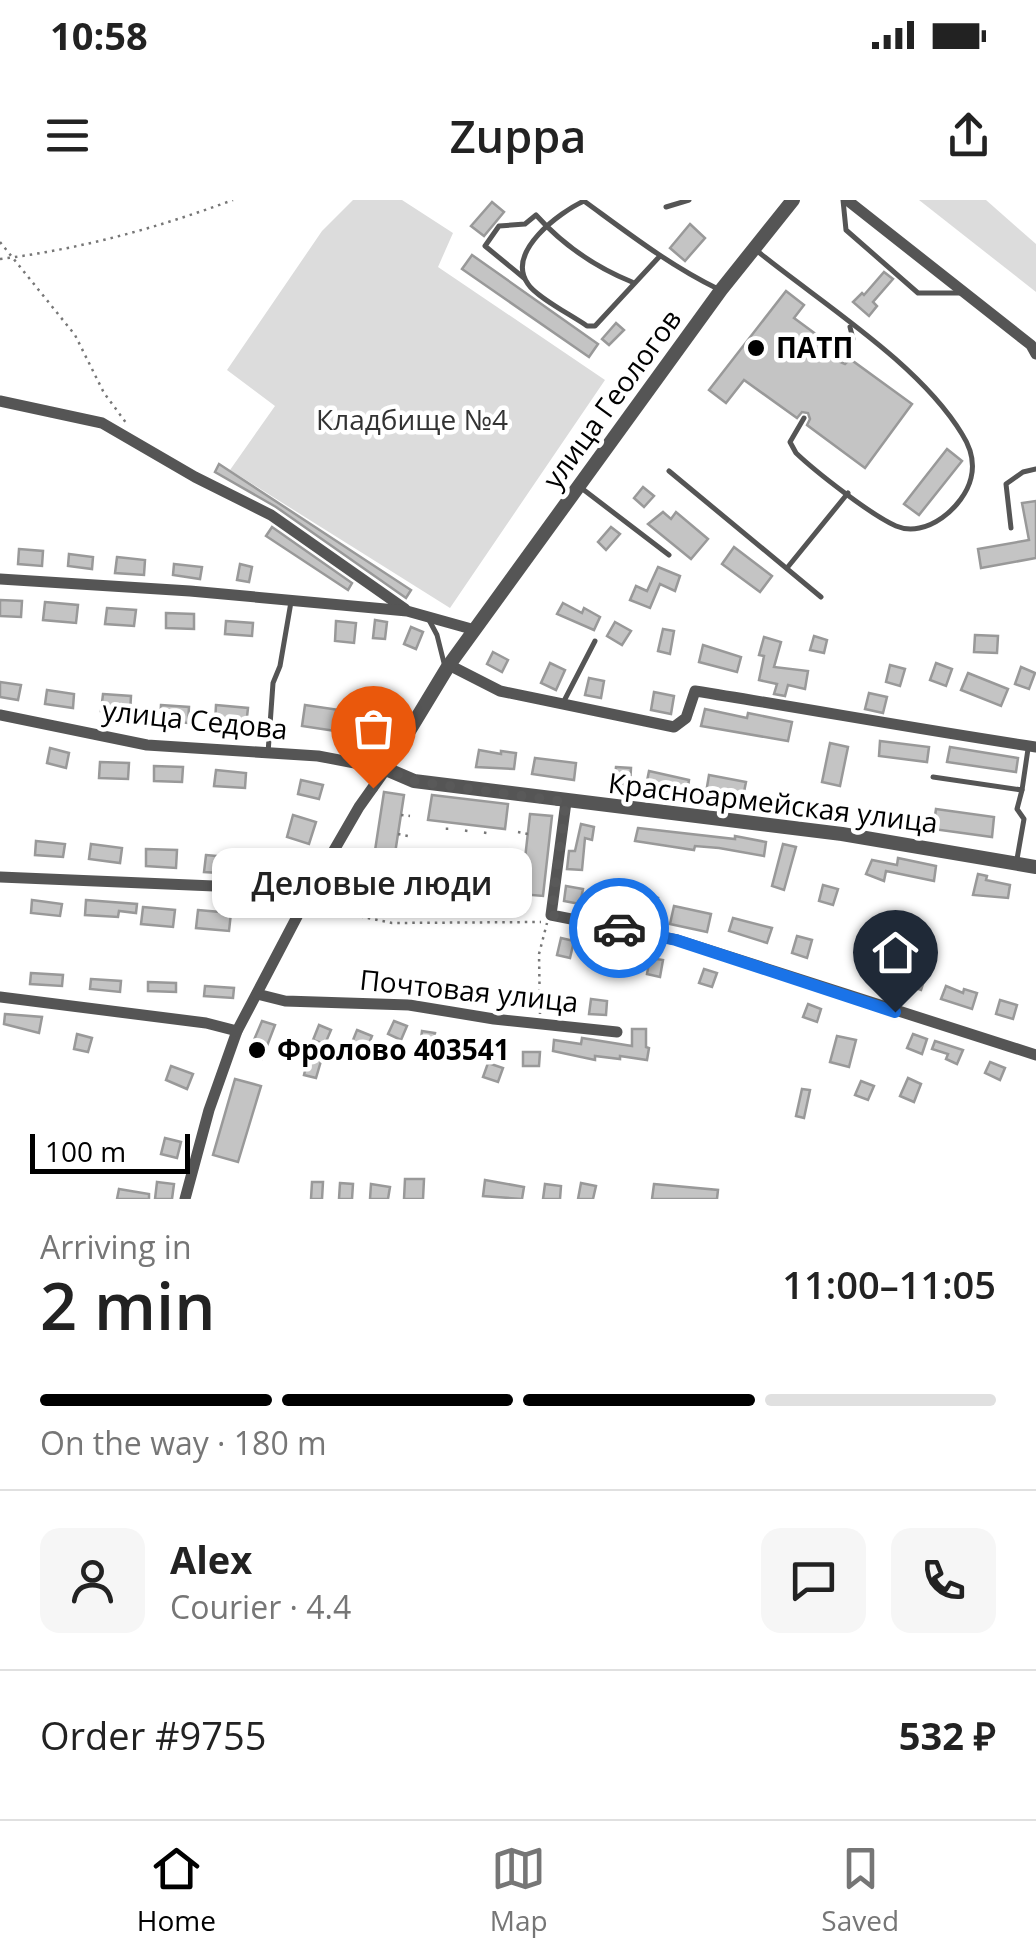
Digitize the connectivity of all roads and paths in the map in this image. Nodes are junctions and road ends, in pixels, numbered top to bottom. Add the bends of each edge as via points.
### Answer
1 (233, 200) edge
2 (584, 200) edge
3 (688, 200) edge
4 (794, 200) edge
5 (844, 201) edge
6 (666, 207) dead end
7 (547, 228) junction
8 (0, 242) edge
9 (754, 248) junction
10 (660, 257) junction
11 (15, 258) junction
12 (0, 259) edge
13 (526, 280) junction
14 (632, 282) junction
15 (721, 290) junction
16 (966, 294) junction
17 (846, 321) junction
18 (1034, 349) edge
19 (844, 358) dead end
20 (0, 402) edge
21 (804, 418) dead end
22 (135, 443) junction
23 (1036, 469) edge
24 (669, 471) dead end
25 (579, 486) junction
26 (848, 493) junction
27 (1012, 528) dead end
28 (669, 554) dead end
29 (786, 569) junction
30 (0, 579) edge
31 (821, 597) dead end
32 (292, 599) junction
33 (407, 611) junction
34 (426, 615) junction
35 (475, 630) junction
36 (595, 642) dead end
37 (447, 667) junction
38 (563, 704) junction
39 (0, 715) edge
40 (1032, 747) edge
41 (268, 753) junction
42 (386, 769) junction
43 (934, 777) dead end
44 (1022, 790) junction
45 (566, 802) junction
46 (401, 815) dead end
47 (410, 816) dead end
48 (448, 822) dead end
49 (466, 825) dead end
50 (486, 827) dead end
51 (447, 830) dead end
52 (466, 832) dead end
53 (518, 832) dead end
54 (398, 834) dead end
55 (485, 834) dead end
56 (528, 834) dead end
57 (408, 836) dead end
58 (515, 852) dead end
59 (395, 854) dead end
60 (526, 854) dead end
61 (406, 856) dead end
62 (1016, 864) junction
63 (1036, 867) edge
64 (512, 872) dead end
65 (523, 874) dead end
66 (0, 876) edge
67 (311, 890) junction
68 (549, 918) junction
69 (258, 994) junction
70 (0, 996) edge
71 (545, 1024) junction
72 (237, 1031) junction
73 (617, 1032) dead end
74 (1036, 1055) edge
75 (186, 1199) edge

1 - 11 path via 94,244
2 - 7 lane
2 - 10 lane
3 - 6 lane
4 - 9 street, улица Геологов
5 - 16 street
5 - 16 lane via 846,230 918,293
7 - 13 lane via 524,256
7 - 13 lane via 536,215 525,224 499,226 484,246
7 - 14 lane via 578,254
8 - 11 path
9 - 15 street, улица Геологов
9 - 17 lane
10 - 14 lane
10 - 15 lane
11 - 12 path
11 - 22 path via 75,335
13 - 14 lane via 587,326
15 - 25 street, улица Геологов
16 - 18 street
17 - 19 lane via 854,336
17 - 26 lane via 927,391 974,459 971,481 958,500 920,530 898,527
20 - 22 street via 102,422
21 - 26 lane via 790,442 796,454
22 - 33 street via 270,515
23 - 27 lane via 1006,484
24 - 29 lane
25 - 28 lane
25 - 35 street, улица Геологов
26 - 29 lane
29 - 31 lane
30 - 32 street
32 - 33 street
32 - 41 lane via 273,683
33 - 34 street
34 - 35 street
34 - 37 lane
35 - 37 street, улица Геологов
36 - 38 lane
37 - 38 street via 500,691
37 - 42 street, улица Геологов
38 - 40 street via 674,727 686,718 695,691
39 - 41 street, улица Седова via 146,745
40 - 44 lane
41 - 42 street, улица Седова
42 - 45 street, Красноармейская улица via 414,781
42 - 67 street
43 - 44 lane
44 - 62 lane
45 - 62 street, Красноармейская улица via 842,834
45 - 68 street
46 - 47 path
48 - 51 path
49 - 52 path
50 - 55 path
53 - 56 path
54 - 57 path
58 - 60 path
59 - 61 path
62 - 63 street, Красноармейская улица
64 - 65 path
66 - 67 street
67 - 68 path via 349,914 392,923
67 - 69 street
68 - 71 path via 539,954
68 - 74 street via 676,940
69 - 71 street, Почтовая улица via 285,1001 409,1004
69 - 72 street
70 - 72 street
71 - 73 street, Почтовая улица
72 - 75 street

